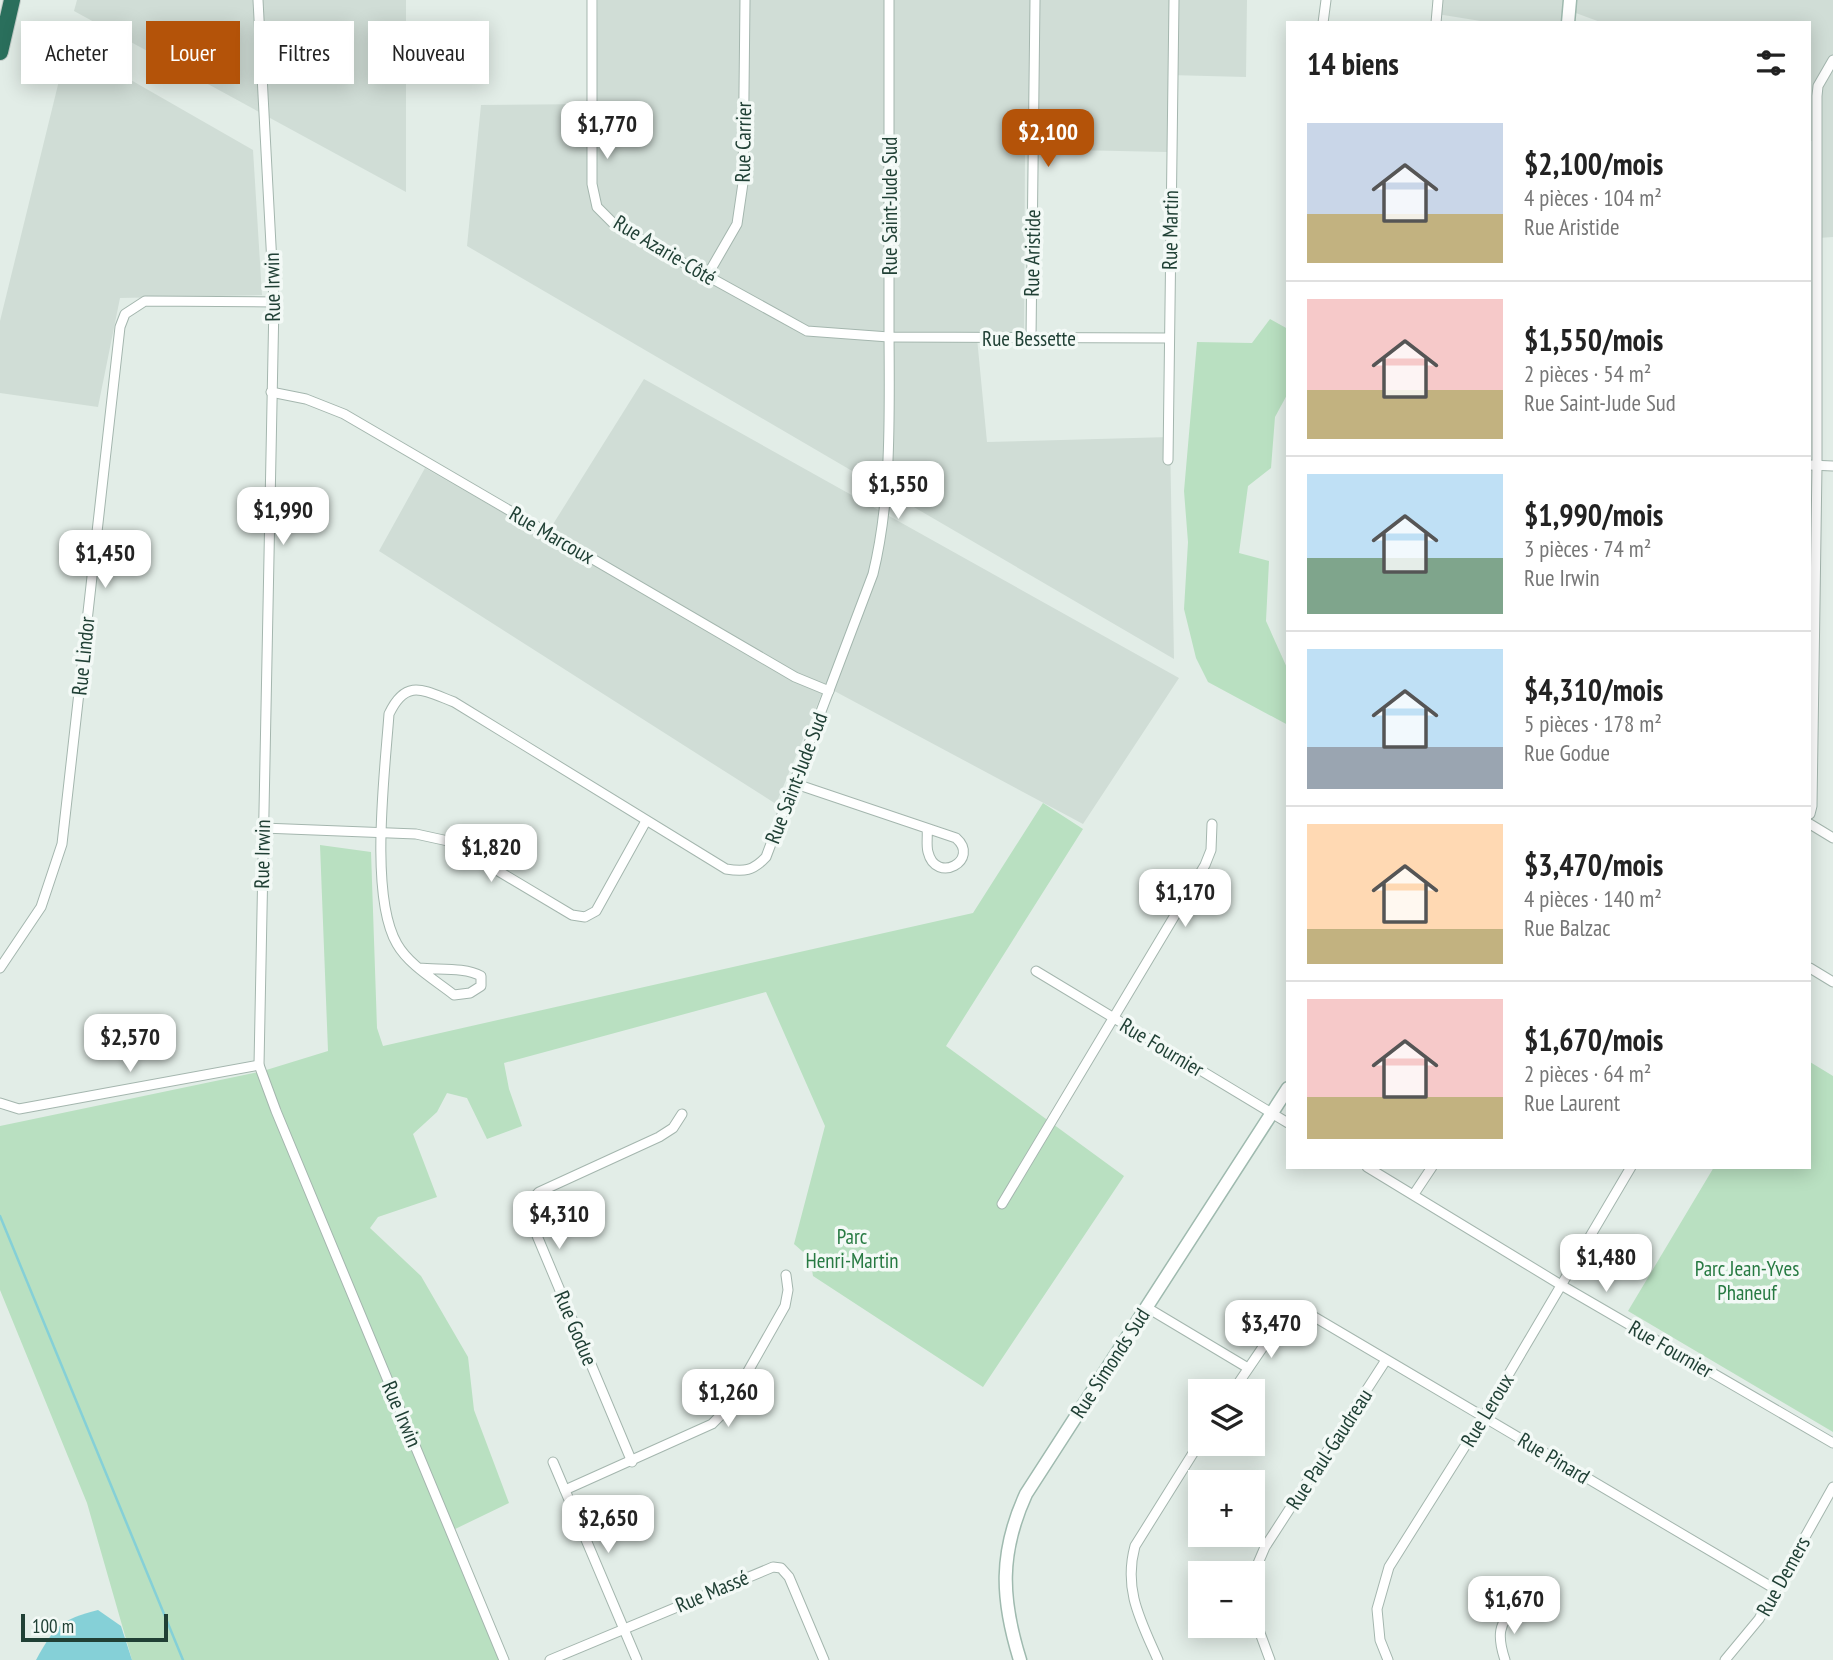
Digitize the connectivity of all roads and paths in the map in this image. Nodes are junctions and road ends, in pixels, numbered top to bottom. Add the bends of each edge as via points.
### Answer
1 (12, 0) edge
2 (258, 0) edge
3 (592, 0) edge
4 (745, 0) edge
5 (888, 0) edge
6 (1035, 0) edge
7 (1174, 0) edge
8 (1326, 0) edge
9 (1438, 0) edge
10 (1570, 0) edge
11 (1323, 21) edge
12 (1436, 21) edge
13 (1568, 21) edge
14 (0, 52) edge
15 (1833, 60) edge
16 (707, 276) junction
17 (274, 302) junction
18 (889, 337) junction
19 (1031, 338) junction
20 (1169, 338) junction
21 (271, 392) junction
22 (1168, 460) dead end
23 (1813, 466) edge
24 (1833, 466) edge
25 (829, 691) junction
26 (793, 783) junction
27 (1811, 803) edge
28 (646, 821) junction
29 (1212, 824) dead end
30 (1811, 825) edge
31 (263, 828) junction
32 (928, 829) junction
33 (381, 834) junction
34 (1833, 838) edge
35 (0, 968) edge
36 (419, 968) junction
37 (1811, 969) edge
38 (1036, 971) dead end
39 (1833, 982) edge
40 (1115, 1019) junction
41 (259, 1065) junction
42 (1286, 1091) edge
43 (0, 1103) edge
44 (1271, 1113) junction
45 (682, 1114) dead end
46 (1286, 1122) edge
47 (1371, 1169) edge
48 (1431, 1169) edge
49 (1631, 1169) edge
50 (1415, 1194) junction
51 (1003, 1204) dead end
52 (786, 1275) dead end
53 (1562, 1285) junction
54 (1146, 1307) junction
55 (1386, 1360) junction
56 (1248, 1368) junction
57 (1241, 1379) edge
58 (1484, 1416) junction
59 (1833, 1443) edge
60 (1191, 1456) edge
61 (553, 1461) dead end
62 (632, 1462) junction
63 (1833, 1487) edge
64 (565, 1490) junction
65 (1259, 1561) edge
66 (1776, 1589) junction
67 (1519, 1609) dead end
68 (624, 1629) junction
69 (1262, 1638) edge
70 (504, 1660) edge
71 (550, 1660) edge
72 (637, 1660) edge
73 (824, 1660) edge
74 (1020, 1660) edge
75 (1158, 1660) edge
76 (1270, 1660) edge
77 (1388, 1660) edge
78 (1505, 1660) edge
79 (1725, 1660) edge

1 - 14 highway
2 - 17 street, Rue Irwin
3 - 16 street, Rue Azarie-Côté via 592,184 597,207 615,225
4 - 16 street, Rue Carrier via 743,183 737,224
5 - 18 street, Rue Saint-Jude Sud
6 - 19 street, Rue Aristide
7 - 20 street, Rue Martin
8 - 11 street
9 - 12 street
10 - 13 street
15 - 23 street via 1817,96
16 - 18 street, Rue Azarie-Côté via 807,331
17 - 21 street, Rue Irwin
17 - 35 street, Rue Lindor via 145,301 125,314 62,844 41,908
18 - 19 street, Rue Bessette
18 - 25 street, Rue Saint-Jude Sud via 881,542
19 - 20 street, Rue Bessette
20 - 22 street, Rue Martin
21 - 25 street, Rue Marcoux via 344,414 794,677
21 - 31 street, Rue Irwin
23 - 24 street
23 - 27 street
25 - 26 street, Rue Saint-Jude Sud
26 - 28 street, Rue Saint-Jude Sud via 766,857 742,872 726,869
26 - 32 street
28 - 33 street via 596,911 585,917 572,915 447,841 416,834
28 - 33 street, Rue Saint-Jude Sud via 454,702 412,689 397,696 388,714
29 - 40 street via 1205,865
30 - 34 street
31 - 33 street
31 - 41 street, Rue Irwin
32 - 32 street via 960,842 961,861 945,869 939,867 928,852
33 - 36 street, Rue Saint-Jude Sud via 384,907 397,945
36 - 36 street, Rue Saint-Jude Sud via 469,969 481,976 481,986 454,995
37 - 39 street
38 - 40 street, Rue Fournier
40 - 44 street, Rue Fournier
40 - 51 street
41 - 43 street via 19,1109
41 - 70 street, Rue Irwin
42 - 44 street, Rue Simonds Sud
44 - 46 street, Rue Fournier
44 - 54 street, Rue Simonds Sud
45 - 62 street, Rue Godue via 673,1128 659,1137 539,1192 528,1210
47 - 50 street, Rue Fournier
48 - 50 street
49 - 53 street, Rue Leroux
50 - 53 street, Rue Fournier
52 - 62 street via 785,1306 726,1410 712,1424
53 - 58 street, Rue Leroux
53 - 59 street, Rue Fournier
54 - 56 street
54 - 74 street, Rue Simonds Sud via 1016,1515 1004,1592
55 - 56 street, Rue Pinard via 1306,1312 1294,1311 1284,1316
55 - 58 street, Rue Pinard
55 - 65 street, Rue Paul-Gaudreau
56 - 57 street
58 - 66 street, Rue Pinard
58 - 77 street, Rue Leroux via 1389,1567 1377,1609 1380,1640
60 - 75 street via 1135,1546 1130,1564 1134,1599
61 - 64 street
62 - 64 street
63 - 66 street, Rue Demers
64 - 68 street
66 - 79 street, Rue Demers via 1759,1619
67 - 78 street via 1503,1620 1500,1629
68 - 71 street, Rue Massé
68 - 72 street
68 - 73 street, Rue Massé via 773,1567 782,1568
69 - 76 street

